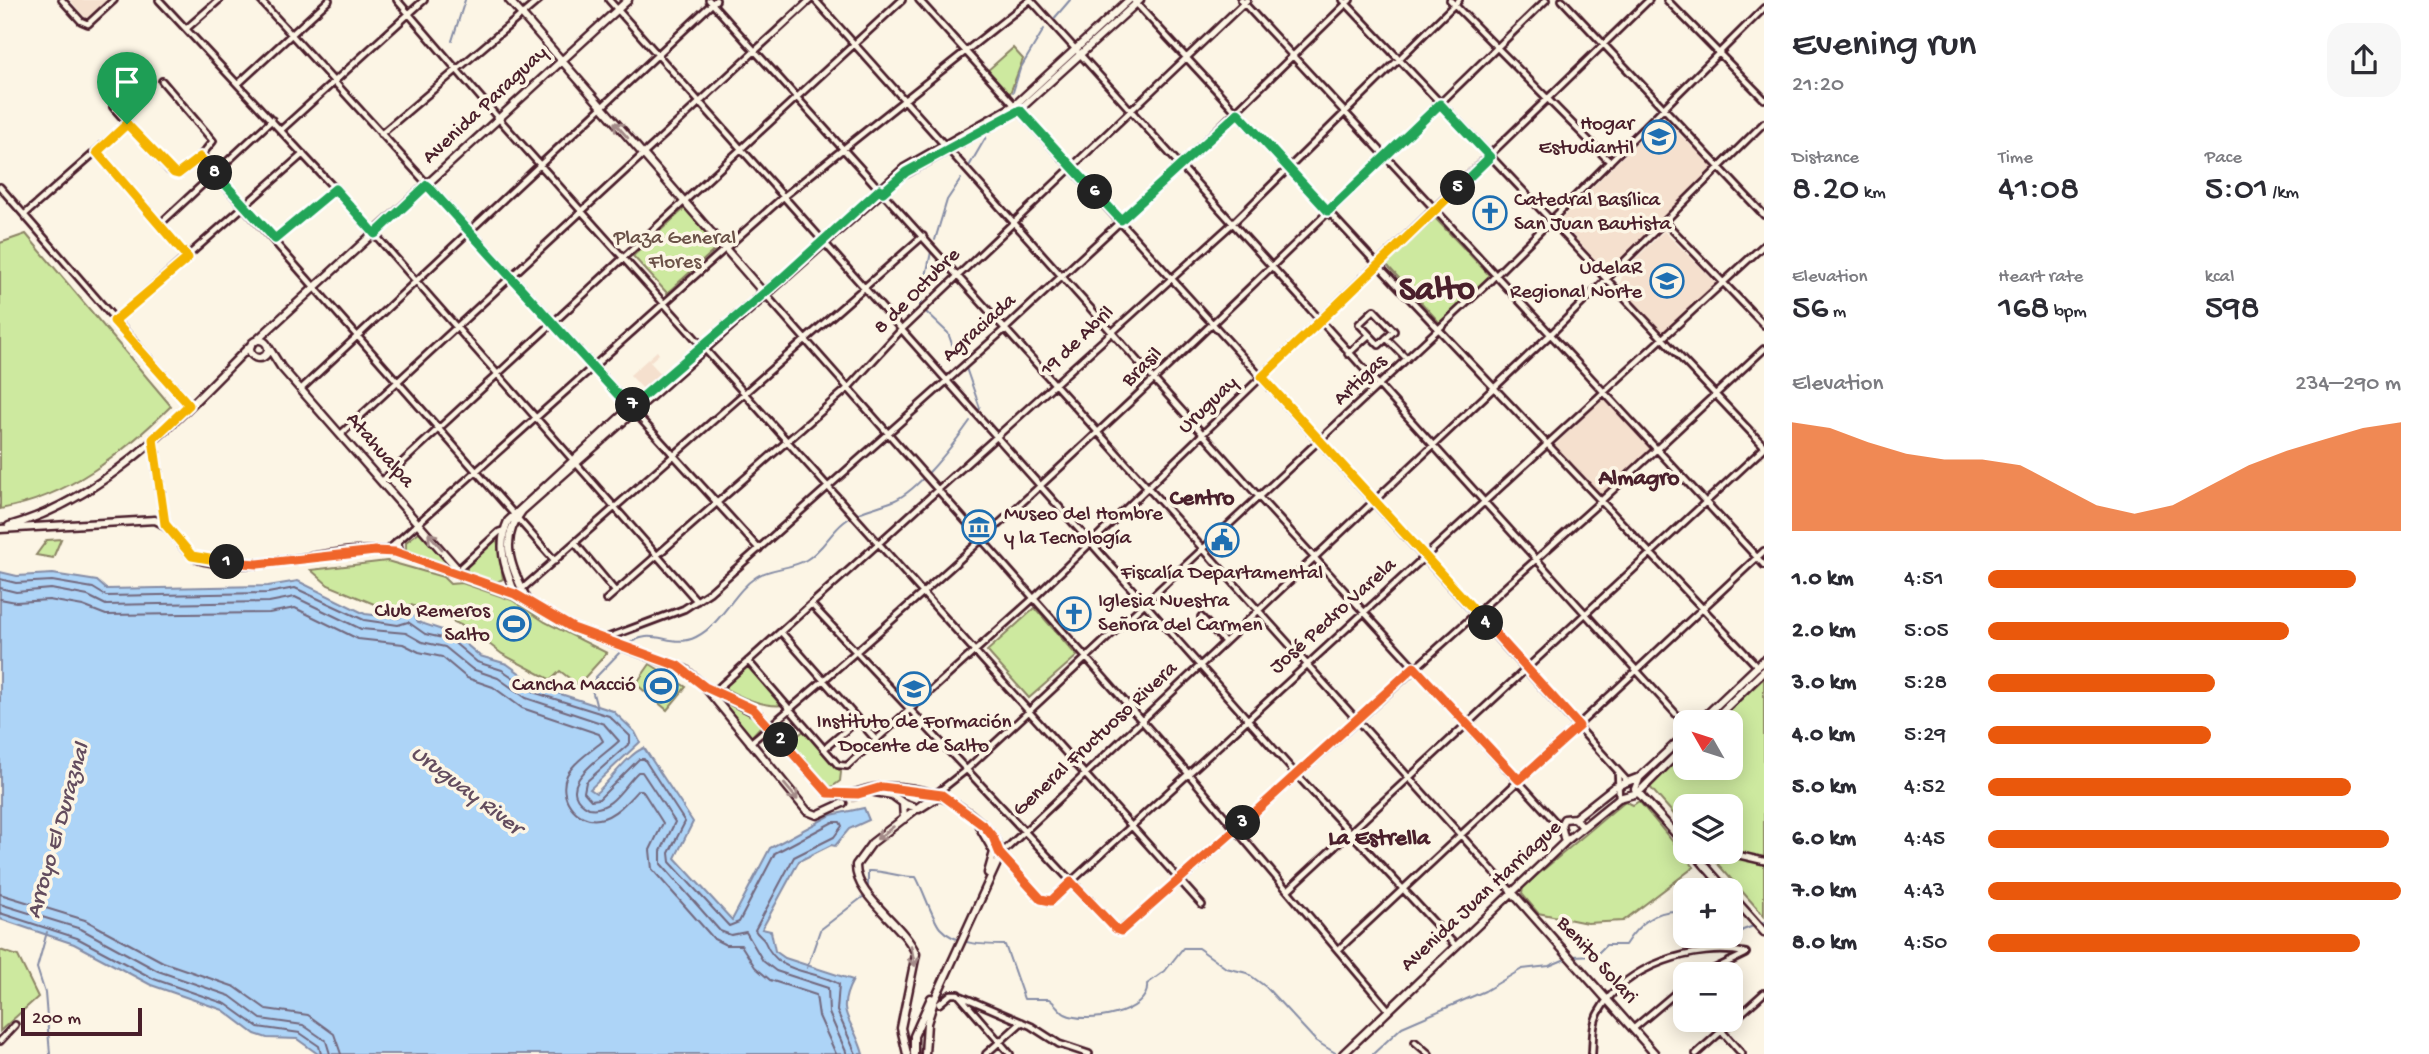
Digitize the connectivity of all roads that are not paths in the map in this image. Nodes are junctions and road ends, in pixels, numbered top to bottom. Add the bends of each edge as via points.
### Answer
1 (62, 0) edge
2 (114, 0) edge
3 (159, 0) edge
4 (219, 0) edge
5 (260, 0) edge
6 (329, 0) edge
7 (397, 0) edge
8 (424, 0) edge
9 (509, 0) edge
10 (539, 0) edge
11 (609, 0) edge
12 (628, 0) edge
13 (902, 0) edge
14 (919, 0) edge
15 (1031, 0) edge
16 (1546, 0) edge
17 (1562, 0) edge
18 (1649, 0) edge
19 (1667, 0) edge
20 (713, 1) edge
21 (816, 1) edge
22 (1135, 1) edge
23 (1244, 1) edge
24 (1346, 1) edge
25 (1455, 2) edge
26 (1764, 8) edge
27 (618, 10) junction
28 (409, 14) junction
29 (522, 15) junction
30 (187, 29) junction
31 (291, 34) junction
32 (854, 43) junction
33 (1604, 45) junction
34 (1497, 48) junction
35 (755, 51) junction
36 (966, 52) junction
37 (1078, 52) junction
38 (1719, 53) junction
39 (657, 55) junction
40 (1188, 57) junction
41 (1294, 58) junction
42 (1398, 59) junction
43 (561, 61) junction
44 (455, 68) junction
45 (162, 81) dead end
46 (333, 82) junction
47 (238, 84) junction
48 (796, 96) junction
49 (1764, 99) edge
50 (904, 100) junction
51 (1548, 100) junction
52 (699, 102) junction
53 (1440, 104) junction
54 (113, 107) dead end
55 (601, 107) junction
56 (1017, 107) junction
57 (1130, 109) junction
58 (1663, 109) junction
59 (1346, 112) junction
60 (1238, 113) junction
61 (499, 119) junction
62 (272, 120) junction
63 (1764, 123) edge
64 (127, 124) junction
65 (281, 130) junction
66 (381, 134) junction
67 (842, 147) junction
68 (946, 147) junction
69 (739, 148) junction
70 (97, 152) junction
71 (303, 154) junction
72 (643, 155) junction
73 (1386, 156) junction
74 (200, 157) junction
75 (1490, 157) junction
76 (1610, 162) junction
77 (542, 164) junction
78 (1072, 165) junction
79 (1180, 166) junction
80 (1289, 168) junction
81 (1720, 168) junction
82 (214, 172) junction
83 (427, 185) junction
84 (0, 187) edge
85 (335, 189) junction
86 (881, 190) junction
87 (783, 197) junction
88 (683, 201) junction
89 (246, 205) junction
90 (583, 210) junction
91 (1435, 210) junction
92 (1328, 211) junction
93 (24, 215) junction
94 (1764, 215) edge
95 (1121, 220) junction
96 (1551, 221) junction
97 (1012, 222) junction
98 (1666, 223) junction
99 (160, 224) junction
100 (1231, 224) junction
101 (469, 233) junction
102 (375, 234) junction
103 (923, 236) junction
104 (275, 239) junction
105 (824, 243) junction
106 (1764, 244) edge
107 (725, 249) junction
108 (624, 256) junction
109 (188, 258) junction
110 (1377, 264) junction
111 (1271, 268) junction
112 (958, 275) junction
113 (1061, 275) junction
114 (1496, 275) junction
115 (510, 277) junction
116 (1172, 277) junction
117 (1606, 280) junction
118 (416, 283) junction
119 (1723, 283) junction
120 (317, 287) junction
121 (864, 288) junction
122 (765, 294) junction
123 (665, 303) junction
124 (114, 321) junction
125 (1319, 322) junction
126 (552, 323) junction
127 (1212, 323) junction
128 (276, 324) junction
129 (1764, 325) edge
130 (456, 327) junction
131 (1006, 328) junction
132 (1438, 329) junction
133 (901, 330) junction
134 (1112, 332) junction
135 (1552, 333) junction
136 (1369, 335) junction
137 (359, 336) junction
138 (1386, 338) junction
139 (1664, 338) junction
140 (807, 341) junction
141 (254, 343) junction
142 (266, 344) junction
143 (704, 348) junction
144 (1764, 349) edge
145 (1348, 354) junction
146 (258, 357) junction
147 (1407, 359) junction
148 (233, 362) junction
149 (281, 367) junction
150 (593, 368) junction
151 (497, 374) junction
152 (1262, 377) junction
153 (1154, 379) junction
154 (398, 380) junction
155 (946, 381) junction
156 (1056, 383) junction
157 (1378, 387) junction
158 (1494, 387) junction
159 (848, 388) junction
160 (301, 389) junction
161 (1606, 391) junction
162 (745, 394) junction
163 (1715, 394) junction
164 (189, 405) junction
165 (632, 411) junction
166 (536, 418) junction
167 (439, 426) junction
168 (1098, 433) junction
169 (1203, 433) junction
170 (888, 434) junction
171 (341, 435) junction
172 (153, 439) junction
173 (996, 439) junction
174 (1321, 441) junction
175 (787, 442) junction
176 (1548, 444) junction
177 (1431, 446) junction
178 (1764, 447) edge
179 (1657, 448) junction
180 (674, 457) junction
181 (575, 463) junction
182 (476, 470) junction
183 (383, 481) junction
184 (1040, 487) junction
185 (827, 488) junction
186 (1147, 489) junction
187 (940, 491) junction
188 (1259, 497) junction
189 (1374, 500) junction
190 (1601, 501) junction
191 (1483, 502) junction
192 (1707, 502) junction
193 (717, 504) junction
194 (615, 508) junction
195 (515, 516) junction
196 (419, 523) junction
197 (165, 524) junction
198 (0, 528) edge
199 (507, 531) junction
200 (983, 539) junction
201 (397, 542) junction
202 (575, 543) junction
203 (1090, 544) junction
204 (879, 545) junction
205 (759, 549) junction
206 (1202, 550) junction
207 (387, 551) junction
208 (1764, 551) edge
209 (1650, 553) junction
210 (400, 554) junction
211 (657, 556) junction
212 (1424, 556) junction
213 (1314, 557) junction
214 (1757, 557) junction
215 (1535, 560) junction
216 (555, 561) junction
217 (1764, 565) edge
218 (456, 568) junction
219 (463, 576) junction
220 (509, 577) junction
221 (522, 589) junction
222 (502, 590) junction
223 (513, 591) junction
224 (615, 591) junction
225 (922, 593) junction
226 (1035, 597) junction
227 (527, 600) junction
228 (606, 600) dead end
229 (697, 601) junction
230 (1144, 604) junction
231 (812, 605) junction
232 (1703, 608) junction
233 (1257, 610) junction
234 (1363, 612) junction
235 (1476, 613) junction
236 (1585, 615) junction
237 (1201, 617) dead end
238 (780, 632) junction
239 (603, 639) junction
240 (1224, 641) junction
241 (856, 652) junction
242 (975, 652) junction
243 (1087, 657) junction
244 (1764, 660) edge
245 (748, 661) junction
246 (1199, 664) junction
247 (1306, 664) junction
248 (1414, 667) junction
249 (1527, 668) junction
250 (1636, 671) junction
251 (1762, 671) edge
252 (824, 681) junction
253 (705, 687) junction
254 (714, 691) junction
255 (729, 698) junction
256 (712, 699) junction
257 (720, 708) junction
258 (790, 709) junction
259 (1714, 710) edge
260 (1723, 710) edge
261 (908, 711) junction
262 (1028, 711) junction
263 (1673, 711) edge
264 (1248, 718) junction
265 (1356, 719) junction
266 (859, 720) junction
267 (1140, 720) junction
268 (1467, 723) junction
269 (769, 726) junction
270 (1579, 726) junction
271 (876, 740) junction
272 (749, 743) junction
273 (1673, 745) edge
274 (824, 749) junction
275 (1673, 758) edge
276 (966, 770) junction
277 (1187, 772) junction
278 (1618, 772) junction
279 (1083, 774) junction
280 (1296, 774) junction
281 (1640, 777) junction
282 (1408, 778) junction
283 (1519, 780) junction
284 (1629, 783) junction
285 (1620, 785) junction
286 (1640, 791) junction
287 (875, 792) tunnel mouth
288 (938, 796) junction
289 (1619, 798) junction
290 (843, 803) tunnel mouth
291 (903, 803) junction
292 (919, 809) junction
293 (1575, 818) junction
294 (904, 819) junction
295 (1129, 826) junction
296 (1583, 827) junction
297 (1236, 829) junction
298 (1673, 830) edge
299 (1023, 831) junction
300 (1349, 833) junction
301 (1460, 835) junction
302 (1567, 835) junction
303 (998, 854) junction
304 (1743, 856) edge
305 (1764, 861) edge
306 (1703, 864) edge
307 (1716, 878) edge
308 (1180, 881) junction
309 (1071, 882) junction
310 (1288, 890) junction
311 (1404, 890) junction
312 (1511, 891) junction
313 (1202, 905) dead end
314 (1743, 908) edge
315 (1764, 932) edge
316 (1455, 945) junction
317 (1338, 950) junction
318 (951, 960) junction
319 (1728, 962) edge
320 (1764, 993) edge
321 (961, 996) junction
322 (1673, 996) edge
323 (1607, 999) junction
324 (939, 1004) dead end
325 (1387, 1009) junction
326 (1743, 1012) edge
327 (1023, 1022) junction
328 (15, 1025) dead end
329 (1633, 1029) junction
330 (1721, 1032) edge
331 (1723, 1032) edge
332 (925, 1040) junction
333 (0, 1041) edge
334 (999, 1042) junction
335 (1415, 1042) dead end
336 (907, 1054) edge
337 (914, 1054) edge
338 (925, 1054) edge
339 (931, 1054) edge
340 (986, 1054) edge
341 (1010, 1054) edge
342 (1088, 1054) edge
343 (1343, 1054) edge
344 (1429, 1054) edge
345 (1592, 1054) edge
346 (1655, 1054) edge
347 (1696, 1054) edge
348 (1742, 1054) edge

1 - 2 street via 85,24 91,24
3 - 30 street
4 - 30 street
5 - 31 street
6 - 31 street
7 - 28 street
8 - 28 street
9 - 29 street
10 - 29 street
11 - 27 street
12 - 27 street, Avenida Paraguay
13 - 32 street
14 - 36 street
15 - 36 street
15 - 37 street
16 - 34 street, Brasil
17 - 33 street
18 - 33 street, Uruguay
19 - 38 street
20 - 35 street
20 - 39 street
21 - 32 street
21 - 35 street
22 - 37 street
22 - 40 street
23 - 40 street, 8 de Octubre
23 - 41 street
24 - 41 street, Agraciada
24 - 42 street
25 - 34 street
25 - 42 street, 19 de Abril
26 - 38 street, Artigas
27 - 39 street
27 - 43 street, Avenida Paraguay
28 - 44 street
28 - 46 street
29 - 43 street
29 - 44 street
30 - 47 street
31 - 46 street
31 - 47 street
32 - 48 street
32 - 50 street
33 - 51 street, Uruguay
33 - 58 street
34 - 51 street
34 - 53 street, Brasil
35 - 48 street
35 - 52 street
36 - 50 street
36 - 56 street
37 - 56 street
37 - 57 street
38 - 49 street
38 - 58 street, Artigas
39 - 52 street
39 - 55 street
40 - 57 street, 8 de Octubre
40 - 60 street
41 - 59 street
41 - 60 street, Agraciada
42 - 53 street
42 - 59 street, 19 de Abril
43 - 55 street
43 - 61 street, Avenida Paraguay
44 - 61 street
44 - 66 street
45 - 74 street via 211,136 212,144
46 - 65 street
46 - 66 street
47 - 62 street
48 - 67 street
48 - 69 street
50 - 67 street
50 - 68 street
51 - 75 street, Uruguay
51 - 76 street
52 - 69 street
52 - 72 street
53 - 73 street, Brasil
53 - 75 street
54 - 64 street
72 -> 55 street
55 - 77 street
56 - 68 street
56 - 78 street
57 - 78 street, 8 de Octubre
57 - 79 street
58 - 76 street, Artigas
58 - 81 street
59 - 73 street
59 - 80 street, 19 de Abril
60 - 79 street, Agraciada
60 - 80 street
61 - 77 street
61 - 83 street, Avenida Paraguay
62 - 65 street
62 - 82 street
63 - 81 street, General Fructuoso Rivera
64 - 70 street
64 - 74 street via 174,173
65 - 71 street
66 - 83 street
67 - 86 street
67 - 87 street
68 - 86 street via 904,168
68 - 97 street
69 - 87 street
69 - 88 street
70 - 93 street
70 - 99 street
71 - 85 street
71 - 89 street
72 - 88 street
72 - 90 street
73 - 91 street
73 - 92 street, Brasil
74 - 82 street
75 - 91 street, Uruguay
75 - 96 street
76 - 96 street, Artigas
77 - 90 street
77 - 101 street
78 - 95 street
78 - 97 street, 8 de Octubre
79 - 95 street, Agraciada
79 - 100 street
80 - 92 street
80 - 100 street, 19 de Abril
81 - 94 street
81 - 98 street, General Fructuoso Rivera
82 - 89 street
82 - 99 street
83 - 101 street
83 - 102 street, Avenida Paraguay
84 - 93 street
85 - 102 street
85 - 104 street
86 - 103 street
86 - 105 street
87 - 105 street
87 - 107 street
88 - 107 street
88 - 108 street
89 - 104 street
89 - 109 street
90 - 108 street
90 - 115 street
91 - 110 street, Uruguay
91 - 114 street
92 - 110 street
92 - 111 street, Brasil
93 - 124 street
95 - 113 street, Agraciada
95 - 116 street
96 - 114 street, Artigas
96 - 117 street
97 - 112 street, 8 de Octubre
97 - 113 street
98 - 117 street, General Fructuoso Rivera
98 - 119 street
99 - 109 street
100 - 111 street
100 - 116 street, 19 de Abril
101 - 115 street
101 - 118 street
102 - 118 street
102 - 120 street, Avenida Paraguay
103 - 112 street
103 - 121 street
104 - 120 street
105 - 121 street
105 - 122 street
106 - 119 street, José Pedro Varela
107 - 122 street
107 - 123 street
108 - 123 street
108 - 126 street
109 - 124 street
110 - 125 street, Uruguay
110 - 132 street
111 - 125 street
111 - 127 street, Brasil
112 - 131 street
112 - 133 street, 8 de Octubre
113 - 131 street, Agraciada
113 - 134 street
114 - 132 street, Artigas
114 - 135 street
115 - 126 street
115 - 130 street
116 - 127 street
116 - 134 street, 19 de Abril
117 - 135 street, General Fructuoso Rivera
117 - 139 street
118 - 130 street
118 - 137 street
119 - 129 street
119 - 139 street, José Pedro Varela
120 - 128 street, Avenida Paraguay
120 - 137 street
121 - 133 street
121 - 140 street
122 - 140 street
122 - 143 street
123 - 143 street
123 - 150 street
124 - 164 street
125 - 145 street
125 - 152 street, Uruguay
126 - 150 street
126 - 151 street
127 - 152 street
127 - 153 street, Brasil
128 - 141 street, Avenida Paraguay
128 - 142 street, Avenida Paraguay
130 - 151 street
130 - 154 street
131 - 155 street, Agraciada
131 - 156 street
132 - 147 street, Artigas
132 - 158 street
133 - 155 street
133 - 159 street, 8 de Octubre
134 - 153 street
134 - 156 street, 19 de Abril
135 - 158 street, General Fructuoso Rivera
135 - 161 street
136 - 138 street via 1379,345
136 - 138 street via 1359,324 1374,310 1394,331
136 - 145 street
137 - 154 street
137 - 160 street
138 - 147 street
139 - 161 street, José Pedro Varela
139 - 163 street
140 - 159 street
140 - 162 street
141 - 142 street
141 - 146 street via 250,350
141 - 148 street, Avenida Paraguay
142 - 146 street, Avenida Paraguay via 267,353
142 - 149 street, Atahualpa
143 - 162 street
143 - 165 street
144 - 163 street
145 - 157 street
146 - 148 street
146 - 149 street, Atahualpa
147 - 157 street, Artigas
148 - 164 street, Avenida Paraguay
149 - 160 street, Atahualpa
150 - 165 street
150 - 166 street
151 - 166 street
151 - 167 street
152 - 169 street, Uruguay
152 - 174 street
153 - 168 street, Brasil
153 - 169 street
154 - 167 street
154 - 171 street
155 - 170 street, Agraciada
155 - 173 street
156 - 168 street
156 - 173 street, 19 de Abril
157 - 174 street, Artigas
157 - 177 street
158 - 176 street
158 - 177 street, General Fructuoso Rivera
159 - 170 street
159 - 175 street, 8 de Octubre
160 - 171 street, Atahualpa
161 - 176 street, José Pedro Varela
161 - 179 street
162 - 175 street
162 - 180 street
163 - 178 street
163 - 179 street
164 - 172 street, Avenida Paraguay
165 - 180 street
165 - 181 street
166 - 181 street
166 - 182 street
167 - 182 street
167 - 183 street
168 - 184 street, Brasil
168 - 186 street
169 - 186 street, Uruguay
169 - 188 street
170 - 185 street, Agraciada
170 - 187 street
171 - 183 street, Atahualpa
172 - 197 street
172 - 198 street, Avenida Paraguay via 81,494
173 - 184 street
173 - 187 street, 19 de Abril
174 - 188 street, Artigas
174 - 189 street
175 - 185 street
175 - 193 street, 8 de Octubre
176 - 190 street
176 - 191 street, José Pedro Varela
177 - 189 street, General Fructuoso Rivera
177 - 191 street
178 - 192 street
179 - 190 street
179 - 192 street
180 - 193 street
180 - 194 street
181 - 194 street
181 - 195 street
182 - 195 street
182 - 196 street
183 - 196 street, Atahualpa
184 - 200 street, Brasil
184 - 203 street
185 - 204 street
185 - 205 street, Agraciada
186 - 203 street, Uruguay
186 - 206 street
187 - 200 street
187 - 204 street, 19 de Abril
188 - 206 street, Artigas
188 - 213 street
189 - 212 street
189 - 213 street, General Fructuoso Rivera
190 - 209 street
190 - 215 street
191 - 212 street, José Pedro Varela
191 - 215 street
192 - 209 street
192 - 214 street
193 - 205 street
193 - 211 street, 8 de Octubre
194 - 202 street
194 - 211 street
195 - 199 street
195 - 216 street
196 - 201 street
218 -> 196 street, Atahualpa
197 - 198 street via 149,519
197 - 207 street via 192,556 209,562 258,564
199 - 218 street
199 - 220 street via 502,556
199 - 221 street via 508,556
200 - 225 street, Brasil
200 - 226 street
201 - 207 street
201 - 210 street
202 - 216 street
202 - 224 street
203 - 226 street, Uruguay
203 - 230 street
204 - 225 street
204 - 231 street, 19 de Abril
205 - 229 street, Agraciada
206 - 230 street, Artigas
206 - 233 street
207 - 210 street
208 - 214 street
209 - 232 street
209 - 236 street
210 - 218 street
211 - 224 street, 8 de Octubre
211 - 229 street
212 - 234 street, José Pedro Varela
212 - 235 street
213 - 233 street, General Fructuoso Rivera
213 - 234 street
214 - 217 street
214 - 232 street
215 - 235 street
215 - 236 street
216 - 221 street
218 - 219 street, Atahualpa
218 - 219 street via 456,579
219 - 222 street
220 - 222 street
220 - 223 street
221 - 223 street
221 - 227 street
222 - 223 street
223 - 227 street
224 - 228 street, 8 de Octubre
225 - 241 street, Brasil
225 - 242 street
226 - 242 street, Uruguay
226 - 243 street
227 - 239 street via 561,623
229 - 239 street, Agraciada
230 - 243 street, Artigas
230 - 246 street
231 - 238 street, 19 de Abril
231 - 241 street
232 - 250 street
232 - 251 street
233 - 240 street, General Fructuoso Rivera
233 - 247 street
234 - 247 street, José Pedro Varela
234 - 248 street
235 - 248 street
235 - 249 street
236 - 249 street
236 - 250 street
237 - 240 street
238 - 245 street, 19 de Abril
238 - 252 street
239 - 253 street via 686,670
240 - 246 street, General Fructuoso Rivera
241 - 252 street, Brasil
241 - 261 street
242 - 261 street, Uruguay
242 - 262 street
243 - 262 street, Artigas
243 - 267 street
244 - 251 street
245 - 254 street, 19 de Abril
245 - 258 street
246 - 264 street
246 - 267 street, General Fructuoso Rivera
247 - 264 street, José Pedro Varela
247 - 265 street
248 - 265 street
248 - 268 street
249 - 268 street
249 - 270 street
250 - 263 street
250 - 270 street
251 - 259 street
251 - 260 street
252 - 258 street, Brasil
252 - 266 street
253 - 254 street
253 - 256 street
254 - 255 street
254 - 256 street
255 - 257 street via 721,701
255 - 269 street via 753,709
256 - 257 street
257 - 272 street
258 - 269 street, Brasil
258 - 274 street
261 - 271 street, Uruguay
261 - 276 street
262 - 276 street, Artigas
262 - 279 street
264 - 277 street, José Pedro Varela
264 - 280 street
265 - 280 street
265 - 282 street
266 - 271 street
266 - 274 street
267 - 277 street
267 - 279 street, General Fructuoso Rivera
268 - 282 street
268 - 283 street
269 - 272 street, Brasil
269 - 288 street via 828,793 858,794 882,787
270 - 278 street
270 - 283 street
271 - 274 street, Uruguay via 844,767
272 -> 290 street via 807,811 817,815
273 - 281 street, Avenida Juan Harriague
275 - 286 street
276 - 288 street, Artigas
276 - 299 street
277 - 295 street, José Pedro Varela
277 - 297 street
278 - 284 street
278 - 285 street
279 - 295 street
279 - 299 street, General Fructuoso Rivera
280 - 297 street
280 - 300 street
281 - 284 street, Avenida Juan Harriague
281 - 286 street via 1634,787
282 - 300 street
282 - 301 street
283 - 301 street
283 - 302 street
284 - 285 street, Avenida Juan Harriague
285 - 289 street
285 - 293 street, Avenida Juan Harriague
286 - 289 street, Avenida Juan Harriague
286 - 298 street
287 - 291 street
288 - 292 street
288 - 303 street via 984,826
289 - 296 street, Avenida Juan Harriague
291 - 292 street
291 - 294 street
292 - 294 street
293 - 296 street
293 - 302 street, Avenida Juan Harriague via 1564,819
294 -> 336 street via 872,843 856,871 862,886 916,954 901,1028
295 - 308 street
295 - 309 street, José Pedro Varela
296 - 302 street, Avenida Juan Harriague
297 - 308 street
297 - 310 street
299 - 303 street, General Fructuoso Rivera
299 - 309 street
300 - 310 street
300 - 311 street
301 - 311 street
301 - 312 street
302 - 312 street, Avenida Juan Harriague
303 - 309 street, José Pedro Varela via 1041,899 1051,901
303 - 318 street
304 - 305 street
306 - 307 street
308 - 309 street via 1121,931
308 - 313 street
310 - 317 street
311 - 316 street
311 - 317 street
312 - 316 street, Avenida Juan Harriague
312 - 323 street, Benito Solari
314 - 315 street
316 - 325 street, Avenida Juan Harriague
317 - 325 street
318 - 332 street via 930,1013
318 - 337 street via 917,1028
319 - 323 street via 1746,953 1708,951 1681,956 1644,972
320 - 326 street
321 - 324 street via 951,994
321 - 327 street
321 - 334 street
322 - 329 street
323 - 329 street, Benito Solari
323 - 345 street via 1596,1017
325 - 343 street, Avenida Juan Harriague
327 - 334 street
327 - 342 street via 1059,1044
328 - 333 street
329 - 346 street, Benito Solari
330 - 347 street
331 - 348 street
332 - 338 street
332 - 339 street
334 - 340 street
334 - 341 street
335 - 344 street

